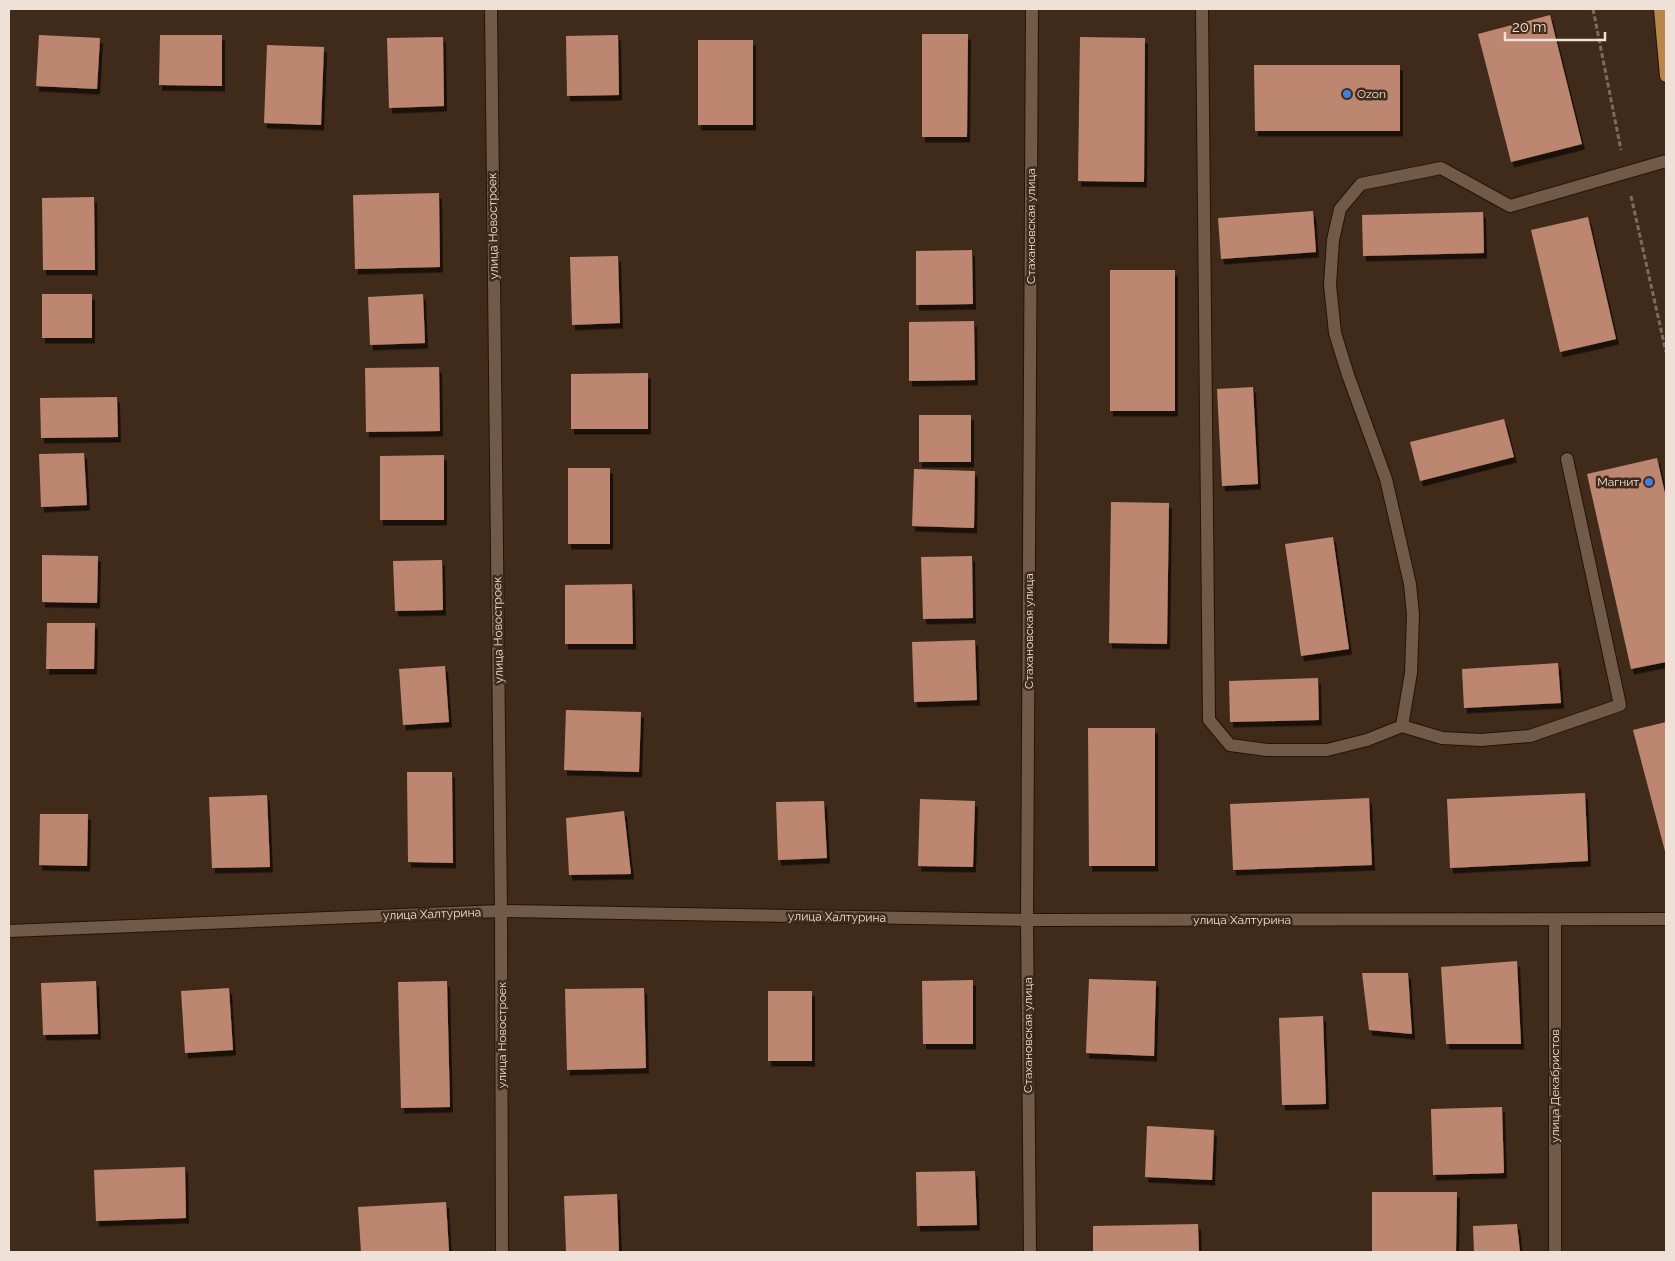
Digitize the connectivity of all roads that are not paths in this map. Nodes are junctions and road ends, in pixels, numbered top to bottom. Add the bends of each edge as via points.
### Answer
1 (491, 9) edge
2 (1032, 9) edge
3 (1202, 9) edge
4 (1660, 9) edge
5 (1666, 76) edge
6 (1666, 161) edge
7 (1567, 459) dead end
8 (1402, 726) junction
9 (501, 912) junction
10 (1666, 919) edge
11 (1027, 920) junction
12 (1555, 921) junction
13 (9, 931) edge
14 (502, 1252) edge
15 (1030, 1252) edge
16 (1555, 1252) edge

1 - 9 street, улица Новостроек
2 - 11 street, Стахановская улица
3 - 8 street via 1209,720 1230,745 1267,750 1327,750 1367,740
4 - 5 main road
6 - 8 street via 1510,206 1441,168 1361,184 1340,209 1333,240 1330,285 1335,333 1386,480 1410,584 1413,615 1411,673
7 - 8 street via 1620,705 1530,736 1481,740 1442,738
9 - 11 street, улица Халтурина
9 - 13 street, улица Халтурина
9 - 14 street, улица Новостроек
10 - 12 street, улица Халтурина
11 - 12 street, улица Халтурина
11 - 15 street, Стахановская улица
12 - 16 street, улица Декабристов

